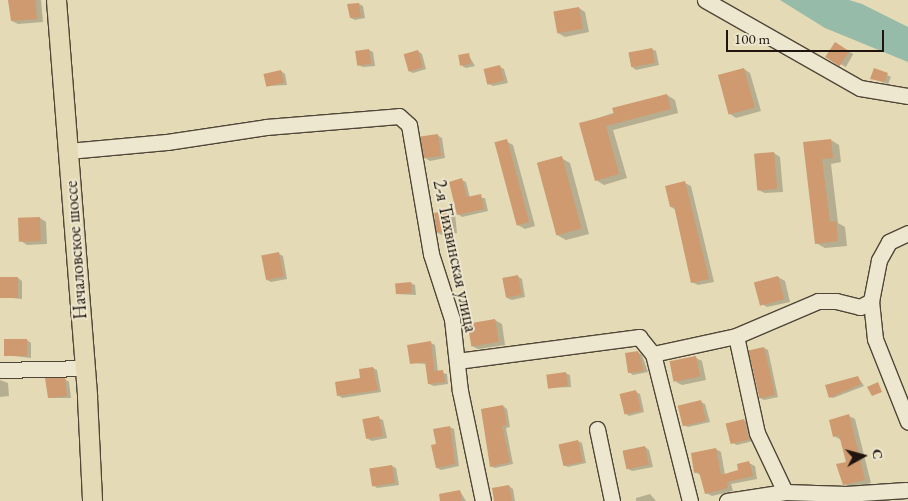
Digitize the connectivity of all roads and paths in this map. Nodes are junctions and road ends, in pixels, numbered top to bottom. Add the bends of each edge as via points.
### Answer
1 (56, 0) edge
2 (705, 0) edge
3 (908, 96) edge
4 (68, 151) junction
5 (908, 233) edge
6 (871, 301) junction
7 (736, 336) junction
8 (653, 354) junction
9 (457, 361) junction
10 (85, 368) junction
11 (0, 370) edge
12 (908, 422) edge
13 (597, 429) dead end
14 (785, 492) junction
15 (906, 493) edge
16 (92, 501) edge
17 (483, 501) edge
18 (612, 501) edge
19 (690, 501) edge
20 (727, 501) edge

1 - 4 main road, Началовское шоссе
2 - 3 street via 860,88
4 - 9 street, 2-я Тихвинская улица via 167,142 266,127 399,116 409,125 431,254 452,318
4 - 10 main road, Началовское шоссе
5 - 6 street via 889,242 878,260
6 - 7 street via 860,306 818,301
6 - 12 street via 875,339
7 - 8 street
7 - 14 street via 757,433
8 - 9 street via 639,337
8 - 19 street
9 - 17 street, 2-я Тихвинская улица
10 - 11 street
10 - 16 main road, Началовское шоссе
13 - 18 street
14 - 15 street
14 - 20 street

